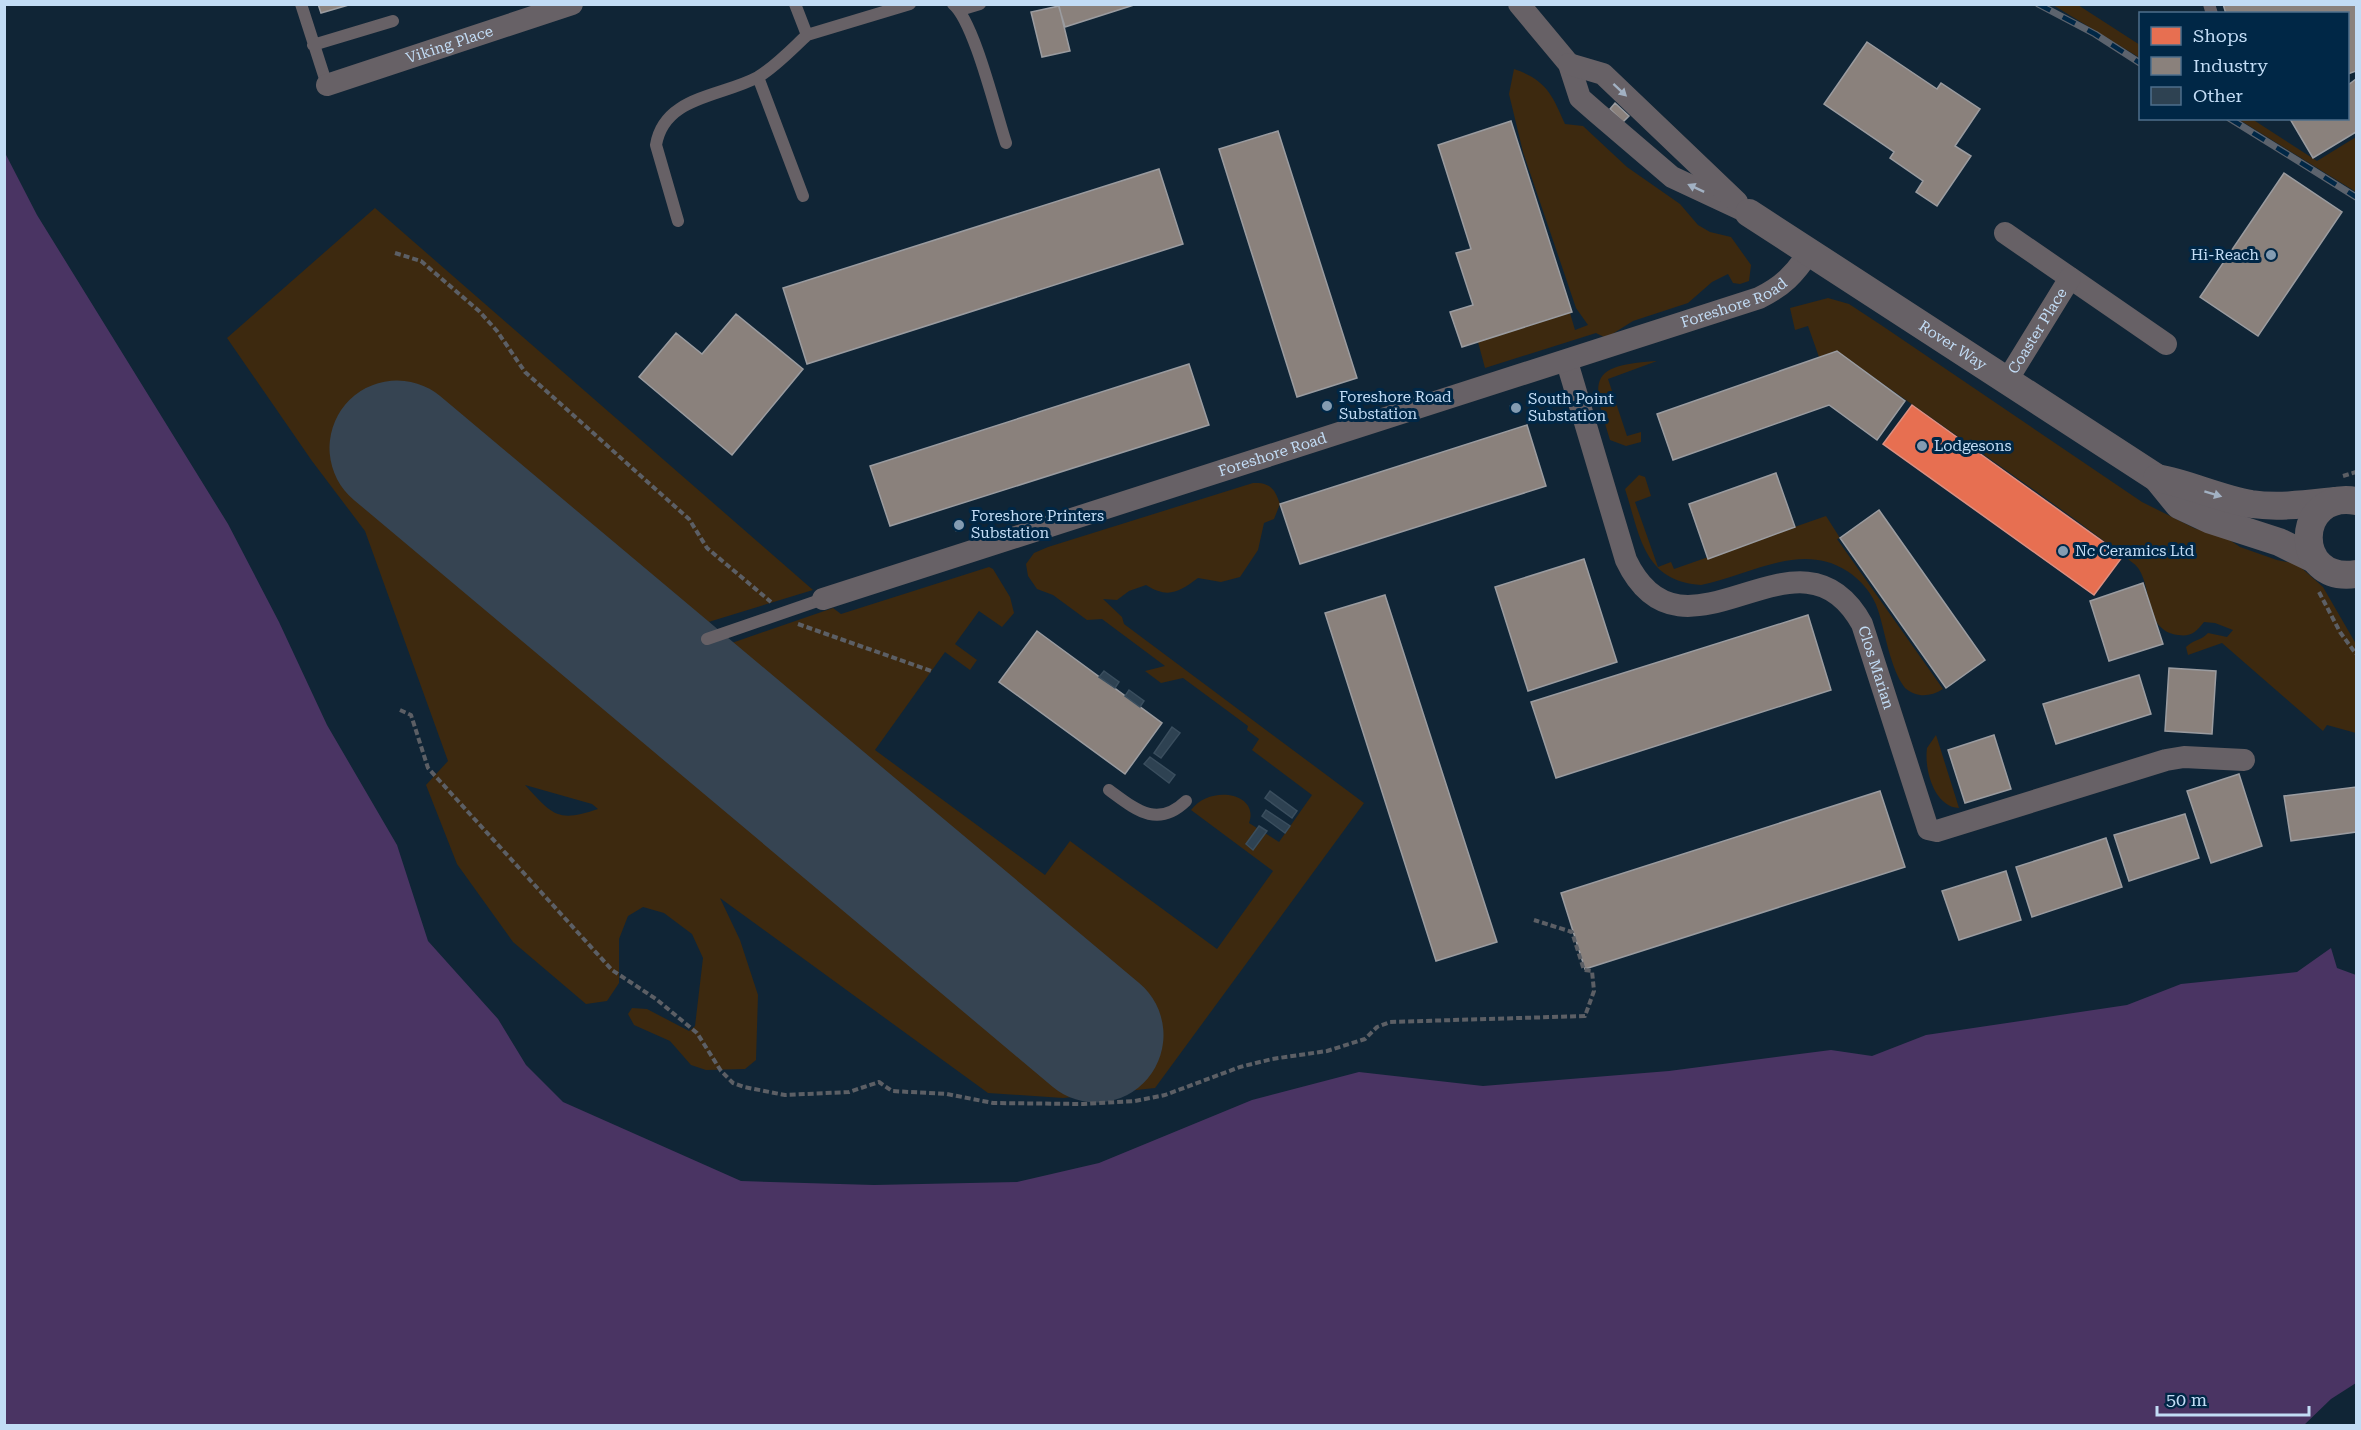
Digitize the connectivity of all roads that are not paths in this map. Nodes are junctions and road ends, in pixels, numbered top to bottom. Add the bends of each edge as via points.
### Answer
1 (301, 4) edge
2 (572, 4) edge
3 (795, 4) edge
4 (910, 4) edge
5 (980, 4) edge
6 (1519, 4) edge
7 (957, 8) edge
8 (393, 21) dead end
9 (807, 35) junction
10 (313, 45) junction
11 (1569, 64) junction
12 (758, 77) junction
13 (327, 85) joint
14 (1006, 143) dead end
15 (804, 196) dead end
16 (1749, 213) junction
17 (678, 221) dead end
18 (2005, 233) dead end
19 (1809, 252) junction
20 (2070, 278) junction
21 (2166, 345) dead end
22 (1567, 362) junction
23 (2006, 382) junction
24 (2157, 478) junction
25 (2346, 501) edge
26 (2314, 558) junction
27 (2356, 575) edge
28 (823, 599) joint
29 (707, 639) dead end
30 (2244, 760) dead end
31 (1109, 790) dead end
32 (1185, 801) dead end

1 - 10 lane
2 - 13 street, Viking Place
3 - 9 lane
4 - 9 lane
5 - 7 lane
6 - 11 street
7 - 14 lane
8 - 10 lane
9 - 12 lane
10 - 13 lane
11 -> 16 street via 1603,74
16 -> 11 street via 1671,177 1580,98
12 - 15 lane
12 - 17 lane via 670,114 658,133 656,145
16 - 19 street, Rover Way
18 - 20 street, Coaster Place
19 - 22 street, Foreshore Road via 1777,290
19 - 23 street, Rover Way
20 - 21 street, Coaster Place
20 - 23 street, Coaster Place
22 - 28 street, Foreshore Road
22 - 30 street, Clos Marian via 1626,560 1641,585 1661,600 1686,606 1713,604 1791,581 1814,583 1838,593 1862,624 1928,829 1937,831 2166,760
23 - 24 street, Rover Way
24 -> 25 street, Rover Way via 2252,504 2287,506
24 - 26 street, Rover Way via 2179,505
25 - 26 street via 2316,514 2310,524 2309,548
26 - 27 street, Rover Way via 2332,573
28 - 29 lane
31 - 32 lane via 1136,809 1153,815 1166,815

